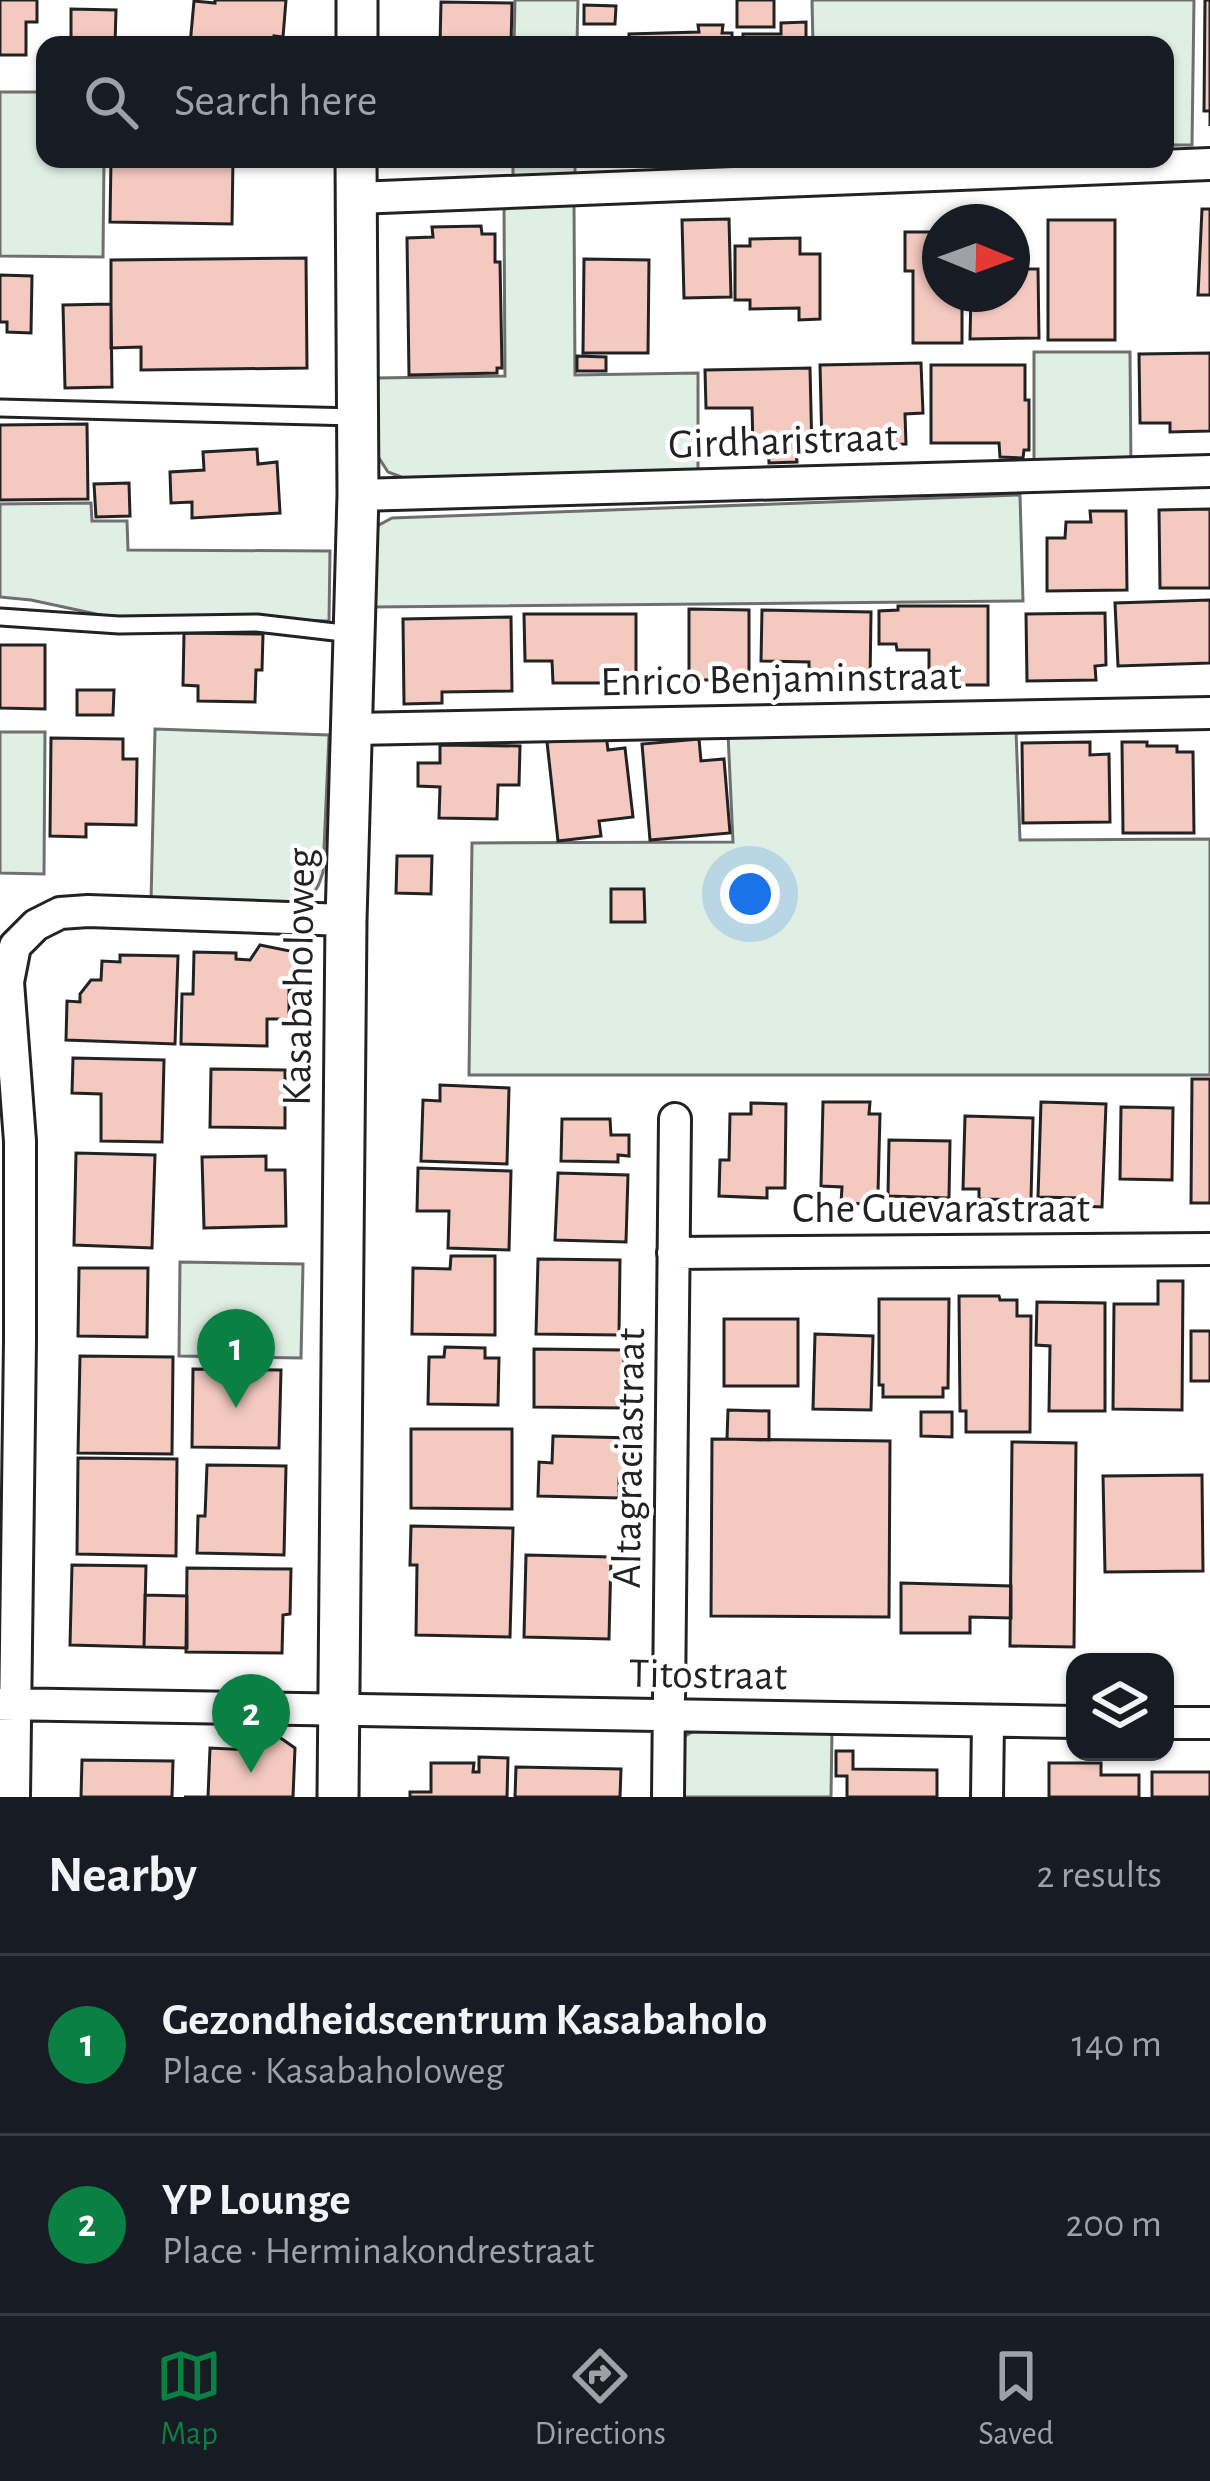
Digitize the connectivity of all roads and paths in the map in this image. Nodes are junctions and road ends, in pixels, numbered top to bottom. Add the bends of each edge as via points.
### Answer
1 (357, 0) edge
2 (357, 36) edge
3 (1210, 164) edge
4 (1174, 165) edge
5 (966, 168) edge
6 (356, 178) edge
7 (0, 408) edge
8 (358, 417) junction
9 (1210, 471) edge
10 (358, 494) junction
11 (0, 617) edge
12 (355, 634) junction
13 (1210, 713) edge
14 (352, 729) junction
15 (346, 920) junction
16 (675, 1120) dead end
17 (1210, 1249) edge
18 (674, 1252) junction
19 (10, 1339) edge
20 (8, 1704) edge
21 (339, 1709) junction
22 (668, 1717) junction
23 (988, 1721) junction
24 (1066, 1722) edge
25 (1174, 1723) edge
26 (1210, 1723) edge
27 (14, 1797) edge
28 (338, 1797) edge
29 (668, 1797) edge
30 (987, 1797) edge

1 - 2 street
3 - 4 street
5 - 6 street
6 - 8 street, Kasabaholoweg
7 - 8 lane
8 - 10 street, Kasabaholoweg
9 - 10 street, Girdharistraat
10 - 12 street, Kasabaholoweg
11 - 12 lane via 257,623
12 - 14 street, Kasabaholoweg
13 - 14 street, Enrico Benjaminstraat
14 - 15 street, Kasabaholoweg
15 - 19 street via 60,913 15,946 8,982 20,1141
15 - 21 street, Kasabaholoweg
16 - 18 street, Altagraciastraat
17 - 18 street, Che Guevarastraat
18 - 22 street, Altagraciastraat
19 - 20 street
20 - 21 street, Titostraat
20 - 27 street
21 - 22 street, Titostraat
21 - 28 street, Kasabaholoweg
22 - 23 street, Titostraat
22 - 29 street, Altagraciastraat
23 - 24 street, Titostraat
23 - 30 street
25 - 26 street

